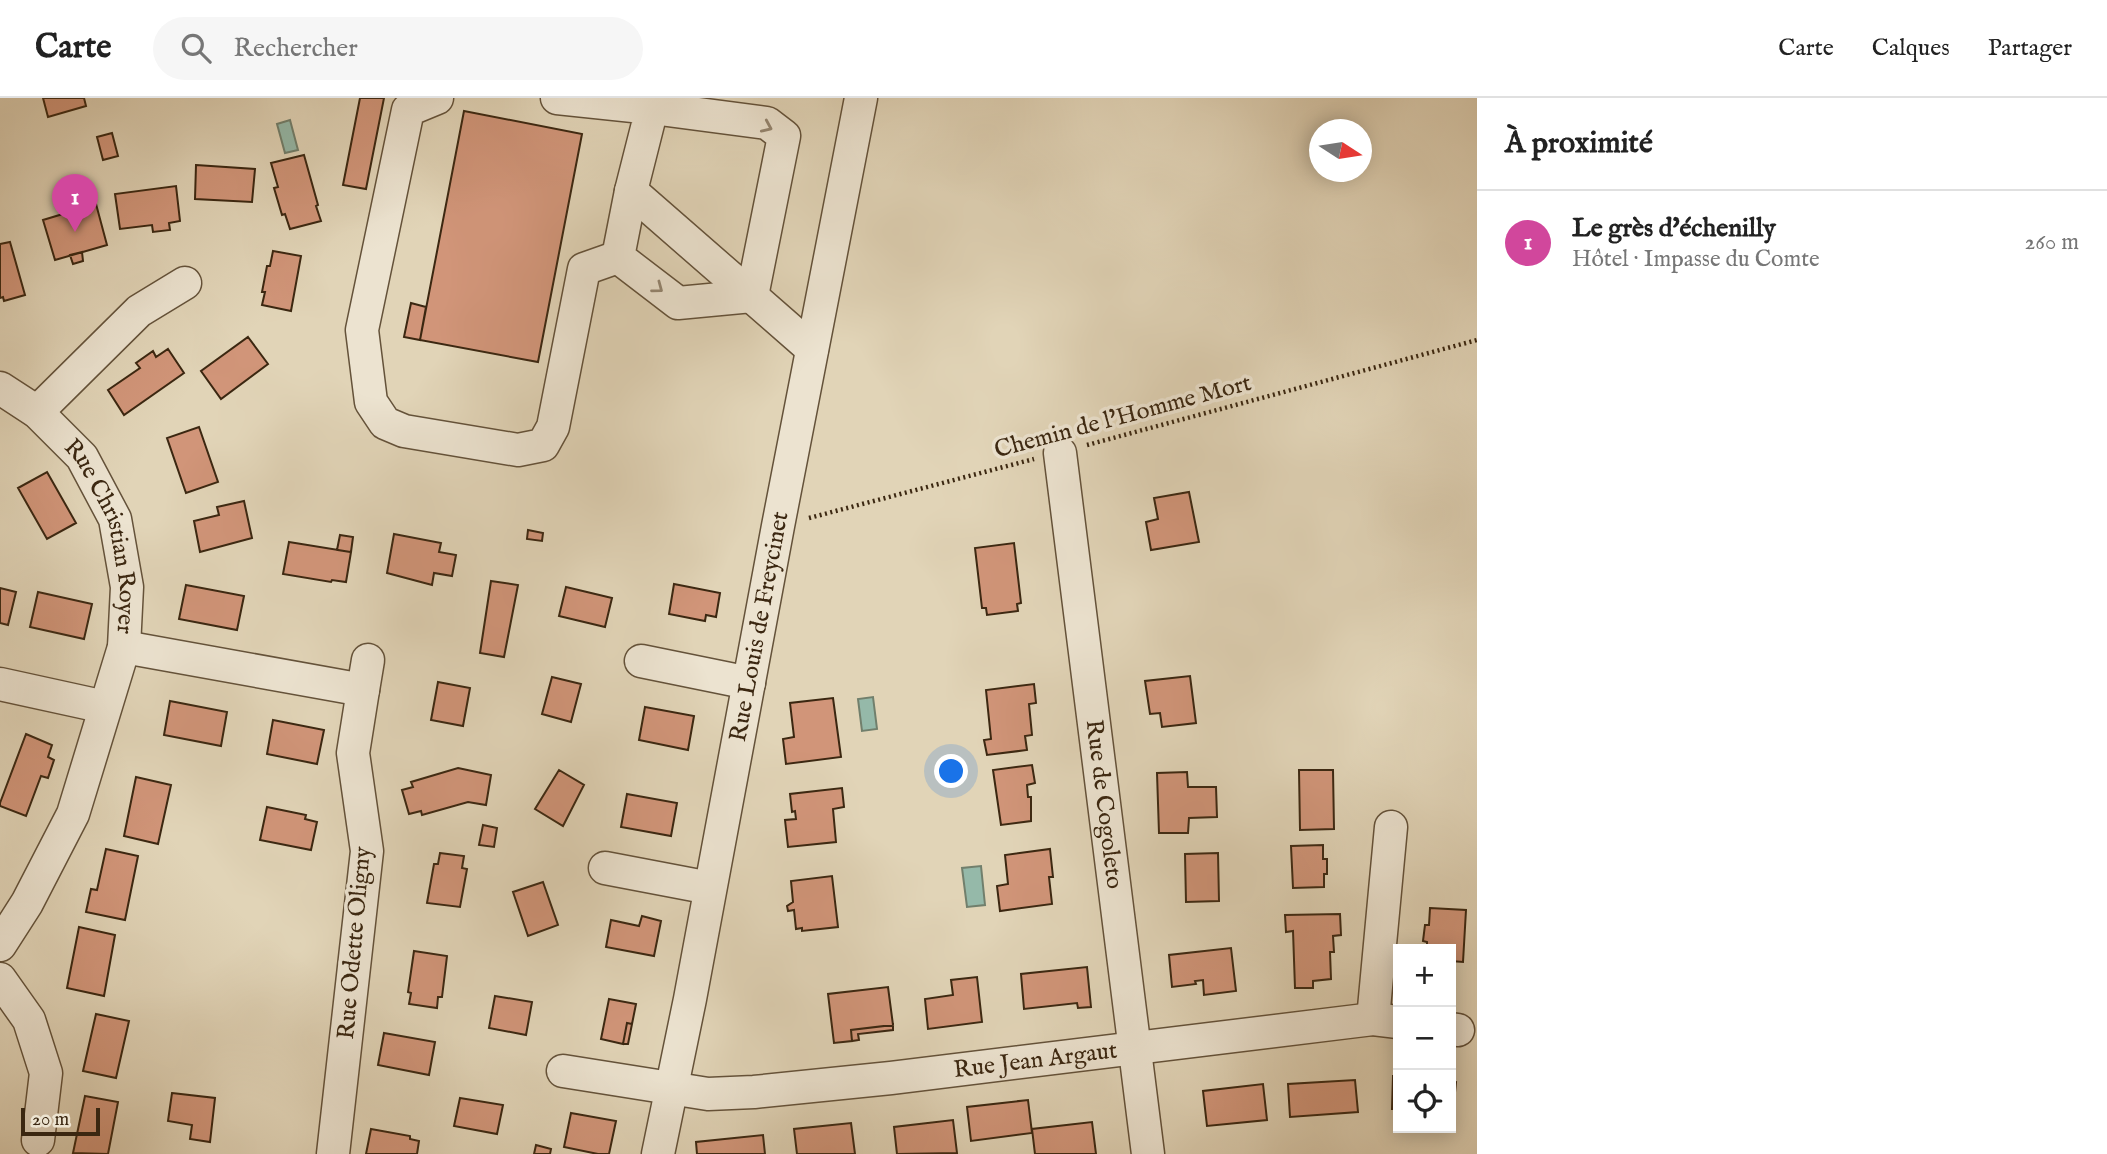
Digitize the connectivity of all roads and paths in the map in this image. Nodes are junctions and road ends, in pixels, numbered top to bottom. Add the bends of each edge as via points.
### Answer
1 (437, 98) edge
2 (557, 98) edge
3 (861, 98) edge
4 (652, 108) junction
5 (631, 191) junction
6 (618, 257) junction
7 (185, 283) dead end
8 (752, 296) junction
9 (1477, 340) edge
10 (812, 349) junction
11 (0, 388) edge
12 (37, 412) junction
13 (1060, 453) junction
14 (778, 526) junction
15 (124, 647) junction
16 (641, 662) dead end
17 (749, 683) junction
18 (0, 684) edge
19 (105, 707) junction
20 (1391, 827) dead end
21 (605, 868) dead end
22 (710, 888) junction
23 (0, 945) edge
24 (0, 979) edge
25 (1385, 1021) edge
26 (1135, 1048) junction
27 (563, 1072) dead end
28 (671, 1090) junction
29 (38, 1140) dead end
30 (333, 1154) edge
31 (658, 1154) edge
32 (1148, 1154) edge

1 - 6 street via 408,110 362,330 371,402 385,423 404,431 518,450 543,445 553,427 584,269
2 - 4 street
3 - 10 street, Rue Louis de Freycinet
4 - 5 street
4 -> 8 street via 767,123 784,136
5 - 6 street
5 - 8 street
6 -> 8 street via 678,303
7 - 12 street via 139,311
8 - 10 street
9 - 13 path, Chemin de l'Homme Mort
10 - 14 street, Rue Louis de Freycinet
11 - 12 street, Rue Christian Royer
12 - 15 street, Rue Christian Royer via 82,457 115,519 127,587
13 - 14 path, Chemin de l'Homme Mort
13 - 26 street, Rue de Cogoleto
14 - 17 street, Rue Louis de Freycinet
15 - 19 street, Rue Christian Royer
15 - 30 street, Rue Odette Oligny via 365,675 353,752 367,852
16 - 17 street
17 - 22 street, Rue Louis de Freycinet
18 - 19 street
19 - 23 street, Rue Christian Royer via 73,814
20 - 25 street
21 - 22 street
22 - 28 street, Rue Louis de Freycinet
24 - 29 street via 29,1020 46,1073
25 - 26 street, Rue Jean Argaut
26 - 28 street, Rue Jean Argaut via 754,1092
26 - 32 street, Rue de Cogoleto
27 - 28 street, Rue Jean Argaut
28 - 31 street, Rue Louis de Freycinet

